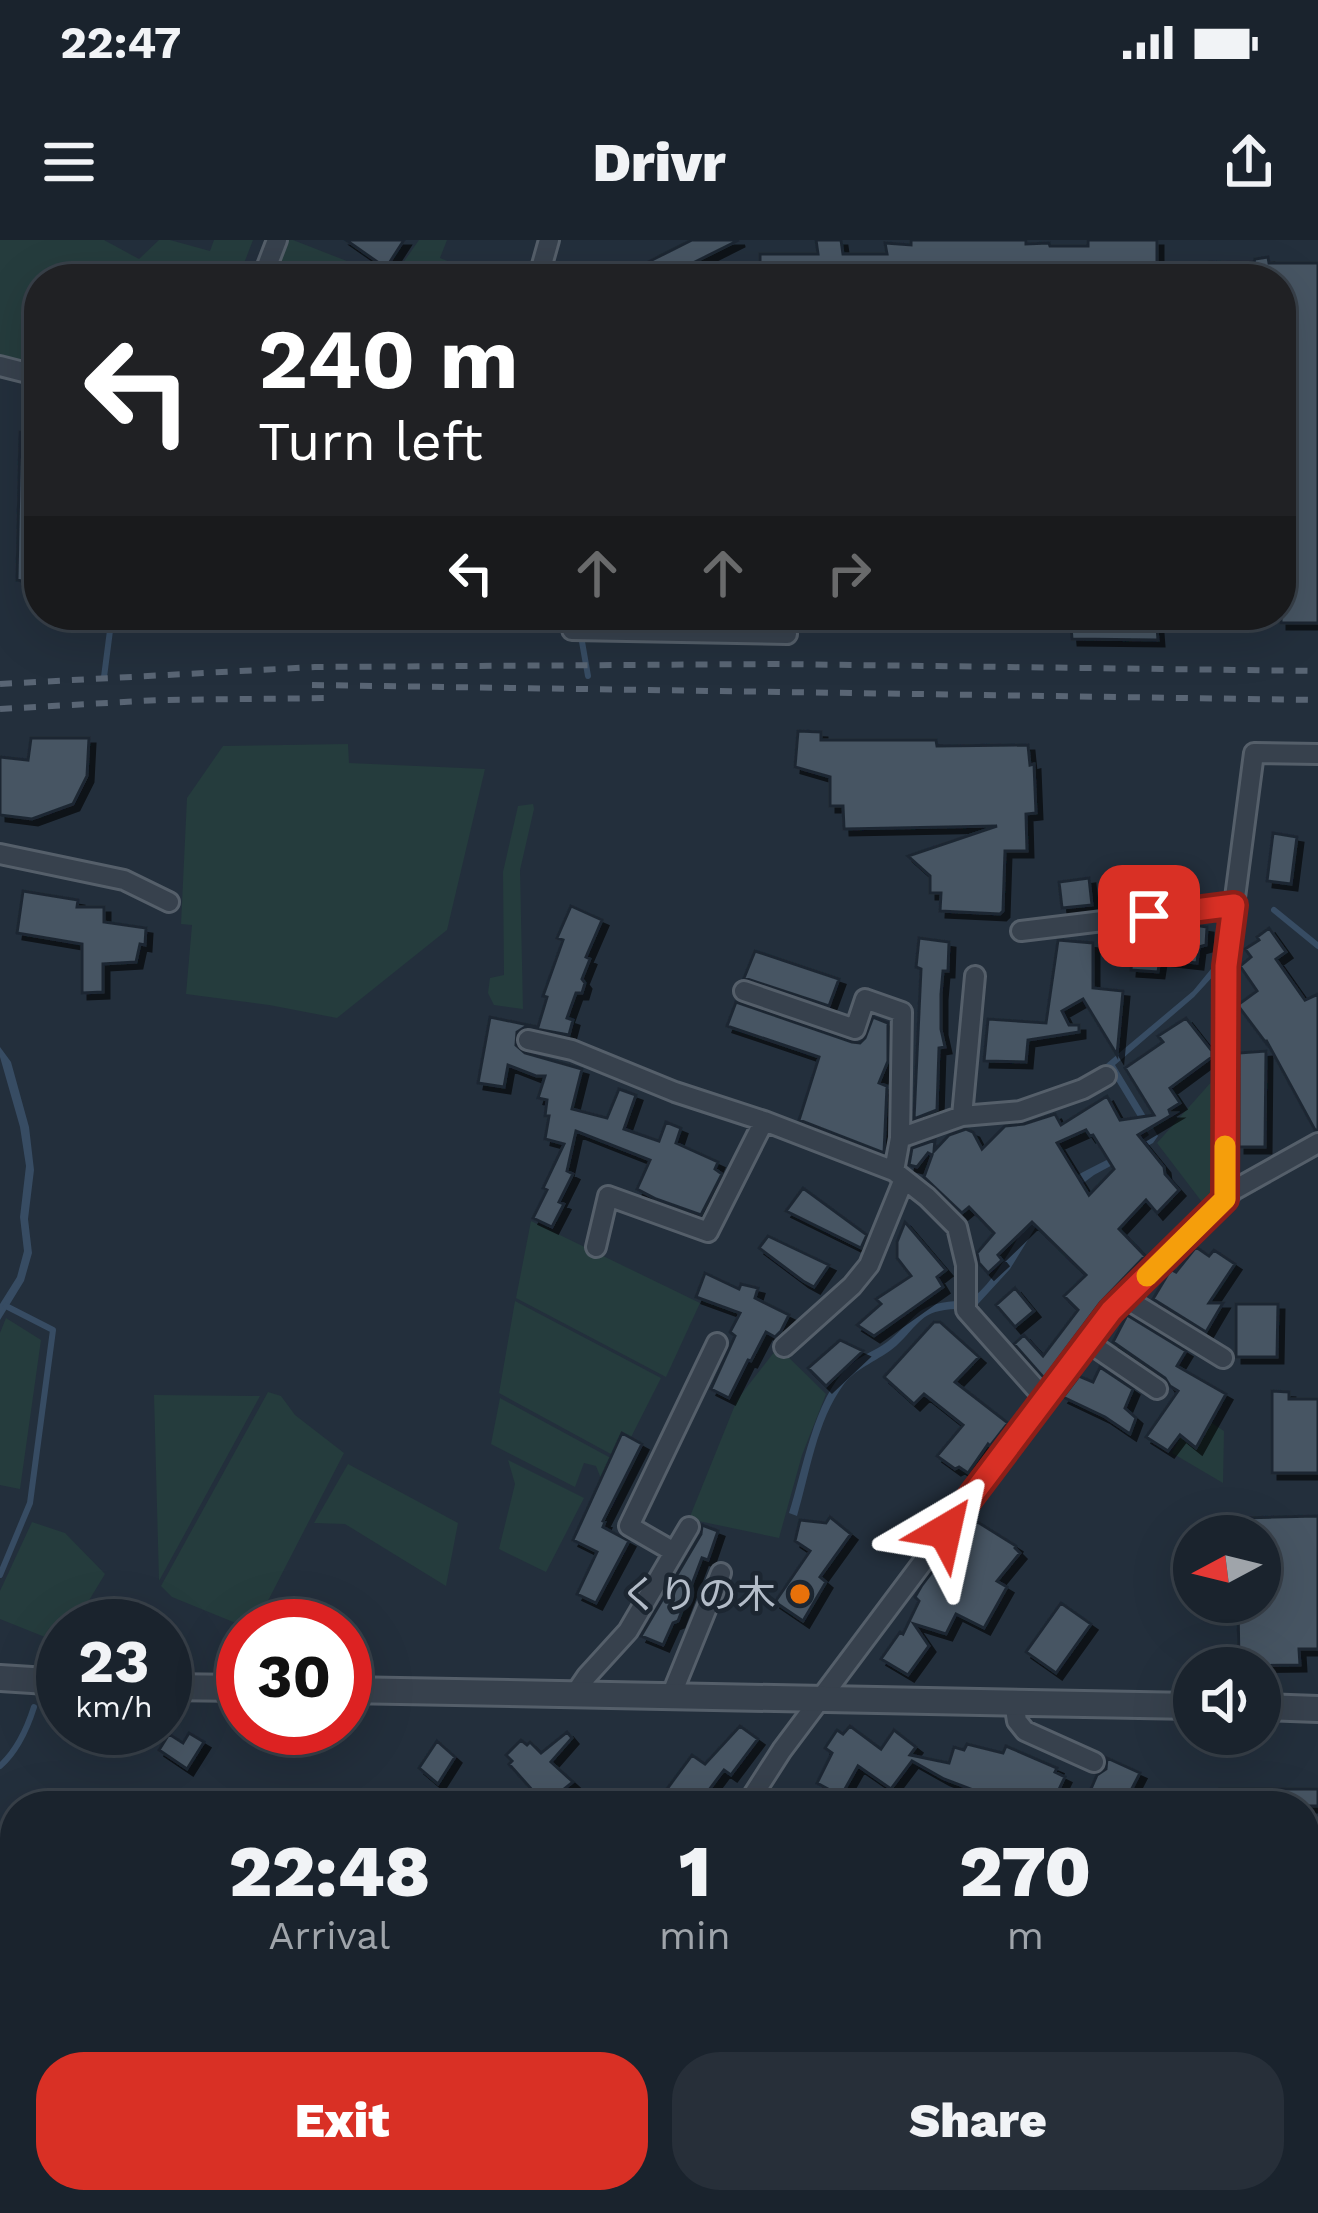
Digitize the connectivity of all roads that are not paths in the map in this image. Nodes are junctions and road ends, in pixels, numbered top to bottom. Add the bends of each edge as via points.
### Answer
1 (572, 630) edge
2 (787, 634) dead end
3 (1318, 754) edge
4 (0, 854) edge
5 (170, 902) dead end
6 (1234, 905) junction
7 (1021, 931) dead end
8 (975, 976) dead end
9 (744, 991) dead end
10 (528, 1040) dead end
11 (1106, 1076) dead end
12 (962, 1116) junction
13 (764, 1120) junction
14 (900, 1138) junction
15 (1318, 1143) edge
16 (899, 1175) junction
17 (1225, 1199) junction
18 (596, 1247) dead end
19 (1125, 1298) junction
20 (1088, 1342) junction
21 (717, 1343) dead end
22 (784, 1347) dead end
23 (1223, 1358) dead end
24 (1157, 1389) dead end
25 (1046, 1400) junction
26 (689, 1527) dead end
27 (674, 1552) junction
28 (721, 1573) dead end
29 (0, 1678) edge
30 (36, 1680) edge
31 (372, 1691) edge
32 (574, 1695) junction
33 (671, 1696) junction
34 (823, 1699) junction
35 (1014, 1702) junction
36 (1173, 1706) edge
37 (1281, 1707) edge
38 (1318, 1708) edge
39 (1094, 1762) dead end
40 (756, 1791) edge

1 - 2 street
3 - 6 street via 1254,753
4 - 5 street via 124,880
6 - 7 street
6 - 17 street via 1226,966
8 - 12 street
9 - 14 street via 855,1029 865,999 902,1012
10 - 13 street
11 - 12 street via 1020,1111
12 - 14 street
13 - 16 street
13 - 18 street via 708,1232 608,1196
14 - 16 street
15 - 17 street
16 - 22 street via 868,1265
16 - 25 street via 957,1227 966,1310
17 - 19 street
19 - 20 street
19 - 23 street
20 - 24 street
20 - 25 street
21 - 27 street via 629,1526
25 - 34 street
26 - 27 street
27 - 32 street via 628,1631
28 - 33 street
29 - 30 street
31 - 32 street
32 - 33 street
33 - 34 street
34 - 35 street
34 - 40 street
35 - 36 street
35 - 39 street via 1024,1731
37 - 38 street

